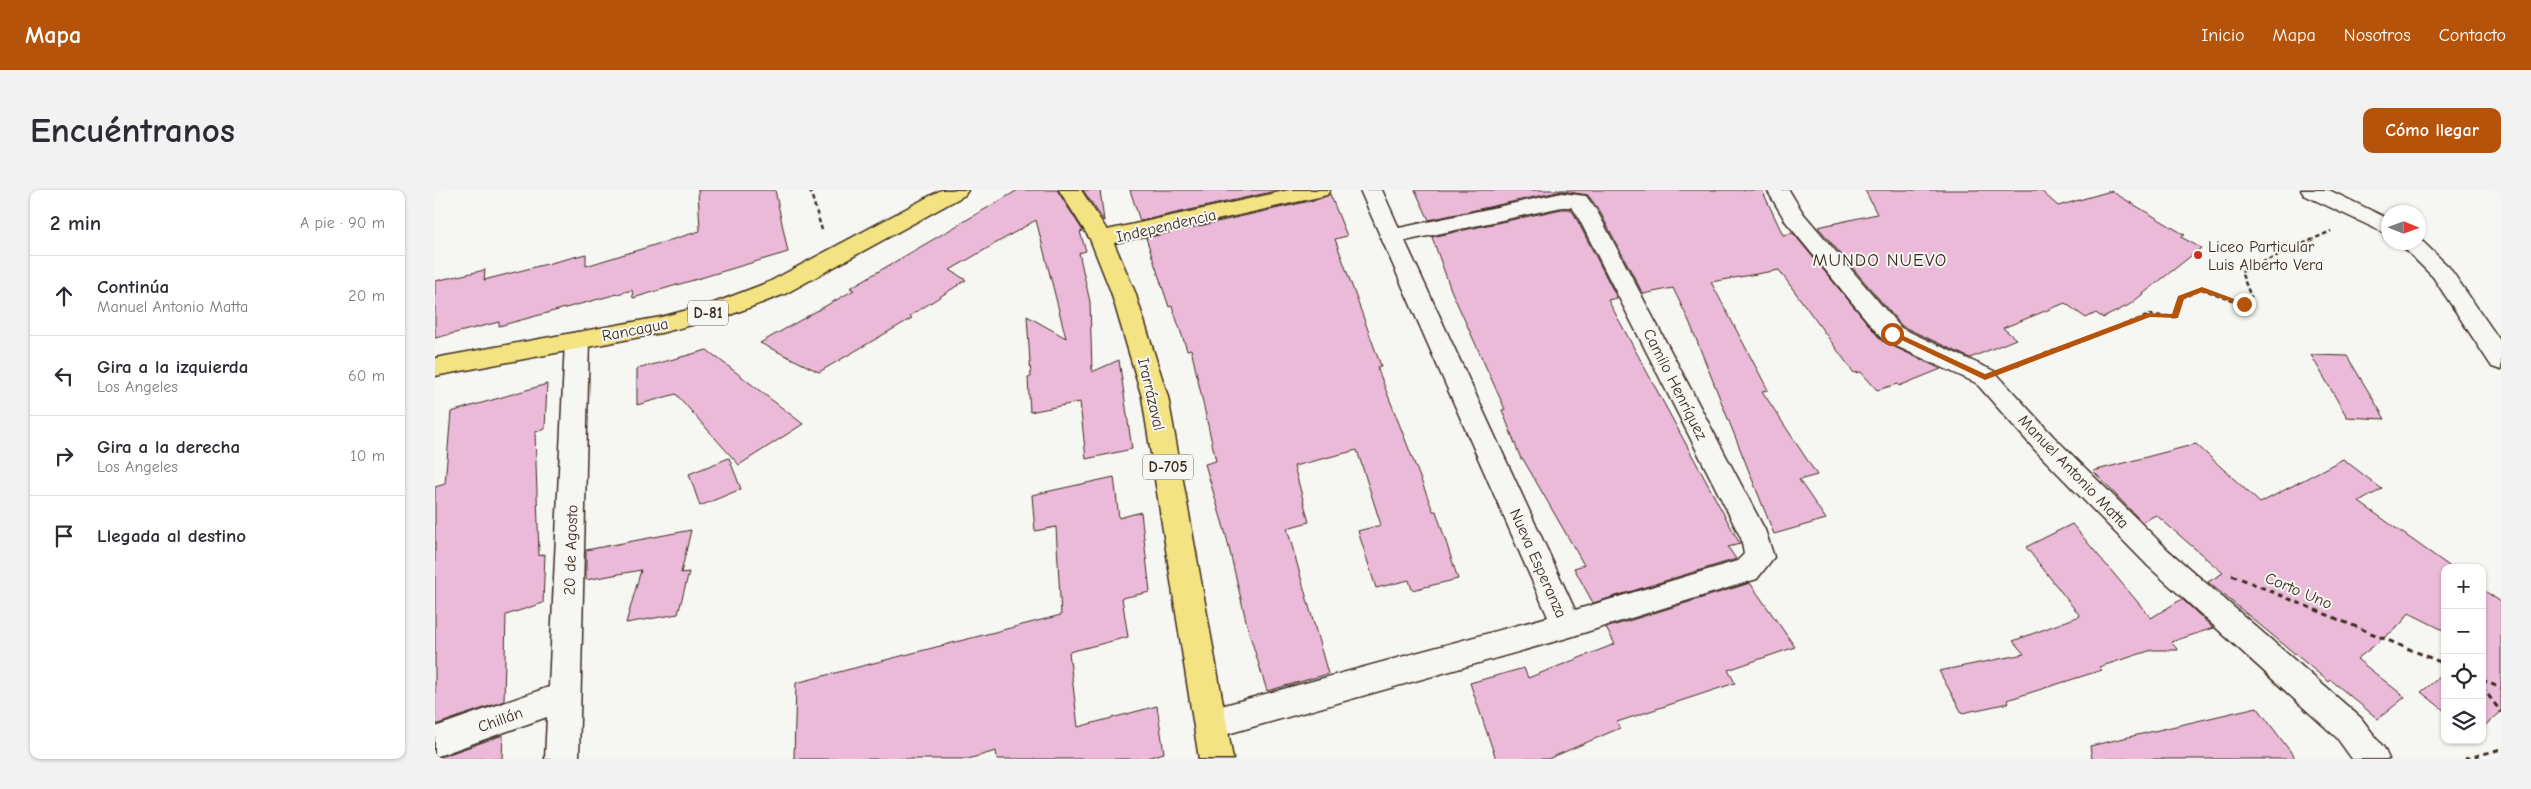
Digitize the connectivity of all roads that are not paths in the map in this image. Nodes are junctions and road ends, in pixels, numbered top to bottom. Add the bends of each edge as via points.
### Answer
1 (957, 190) edge
2 (1071, 190) edge
3 (1319, 190) edge
4 (1371, 190) edge
5 (1777, 190) edge
6 (2312, 190) edge
7 (2381, 224) edge
8 (1391, 237) junction
9 (1101, 239) junction
10 (2418, 250) edge
11 (577, 341) junction
12 (2501, 361) edge
13 (435, 367) edge
14 (1567, 625) junction
15 (565, 696) junction
16 (1210, 724) junction
17 (435, 742) edge
18 (562, 759) edge
19 (1216, 759) edge
20 (2372, 759) edge

1 - 11 main road, Rancagua / D-81 via 777,288 721,309 669,323
2 - 9 main road, Irarrázaval / D-705
3 - 9 main road, Independencia
4 - 8 street, Nueva Esperanza
5 - 20 street, Manuel Antonio Matta via 1793,217 1892,334 1985,377 2044,443 2159,558 2349,728
6 - 7 street
8 - 14 street, Nueva Esperanza
8 - 14 street, Camilo Henríquez via 1562,200 1578,201 1586,210 1755,538 1759,558 1747,570
9 - 16 main road, Irarrázaval / D-705 via 1123,292 1155,397
10 - 12 street via 2441,272
11 - 13 main road, Rancagua / D-81
11 - 15 street, 20 de Agosto
14 - 16 street, Nueva Esperanza
15 - 17 street, Chillán
15 - 18 street, 20 de Agosto
16 - 19 main road, Irarrázaval / D-705

